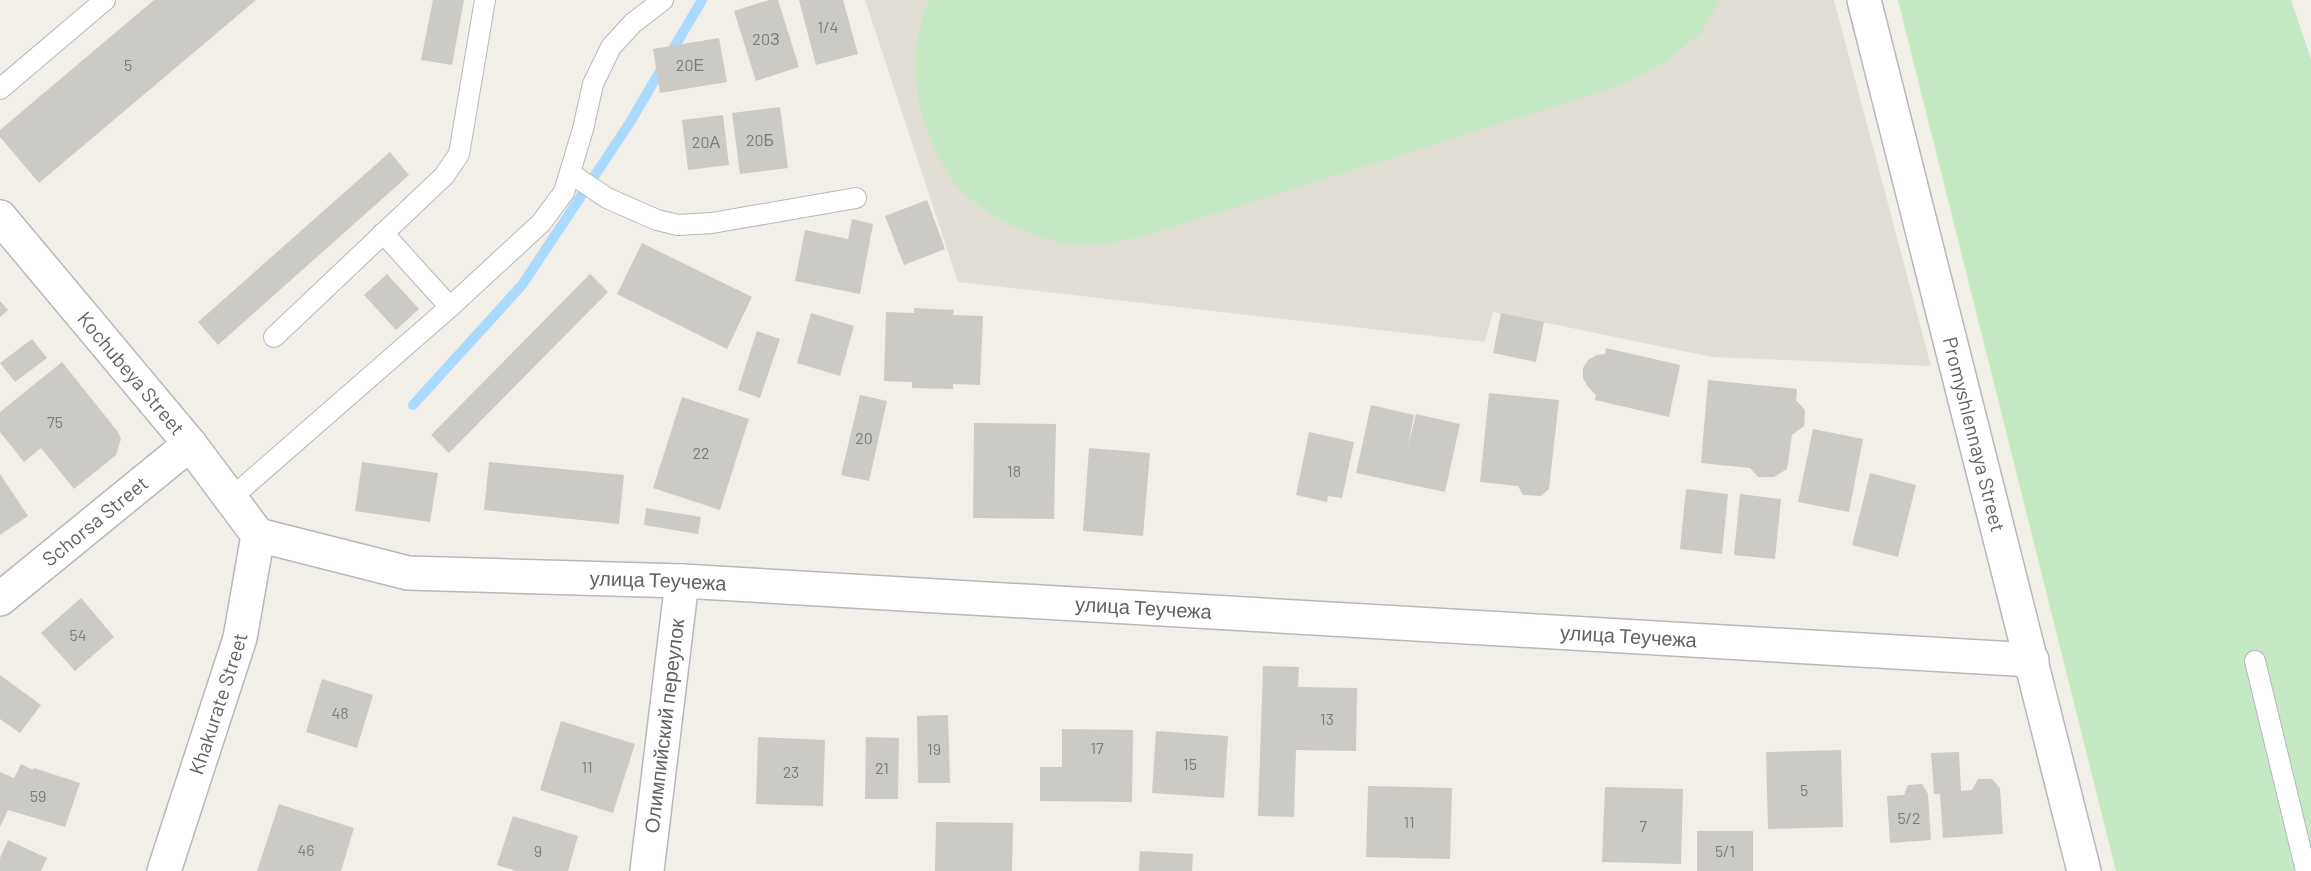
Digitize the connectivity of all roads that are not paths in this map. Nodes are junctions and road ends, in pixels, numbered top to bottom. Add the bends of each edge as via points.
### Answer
1 (105, 0) edge
2 (485, 0) edge
3 (663, 0) edge
4 (1864, 0) edge
5 (0, 89) edge
6 (570, 173) junction
7 (856, 198) dead end
8 (0, 217) edge
9 (383, 233) junction
10 (450, 308) junction
11 (274, 337) dead end
12 (189, 444) junction
13 (230, 499) junction
14 (258, 535) junction
15 (682, 581) junction
16 (0, 598) edge
17 (2032, 660) junction
18 (2255, 661) dead end
19 (164, 871) edge
20 (647, 871) edge
21 (2084, 871) edge
22 (2306, 871) edge

1 - 5 lane
2 - 9 lane via 459,154 444,176
3 - 6 lane via 633,23 611,47 593,84
4 - 17 street, Promyshlennaya Street
6 - 7 lane via 607,198 678,225 712,223
6 - 10 lane via 564,192 541,223
8 - 12 street, Kochubeya Street
9 - 10 lane
9 - 11 lane
10 - 13 lane
12 - 13 street, Kochubeya Street
12 - 16 street, Schorsa Street
13 - 14 street, Kochubeya Street
14 - 15 street, улица Теучежа via 408,573
14 - 19 street, Khakurate Street via 240,638
15 - 17 street, улица Теучежа
15 - 20 street, Олимпийский переулок
17 - 21 street, Promyshlennaya Street
18 - 22 lane

